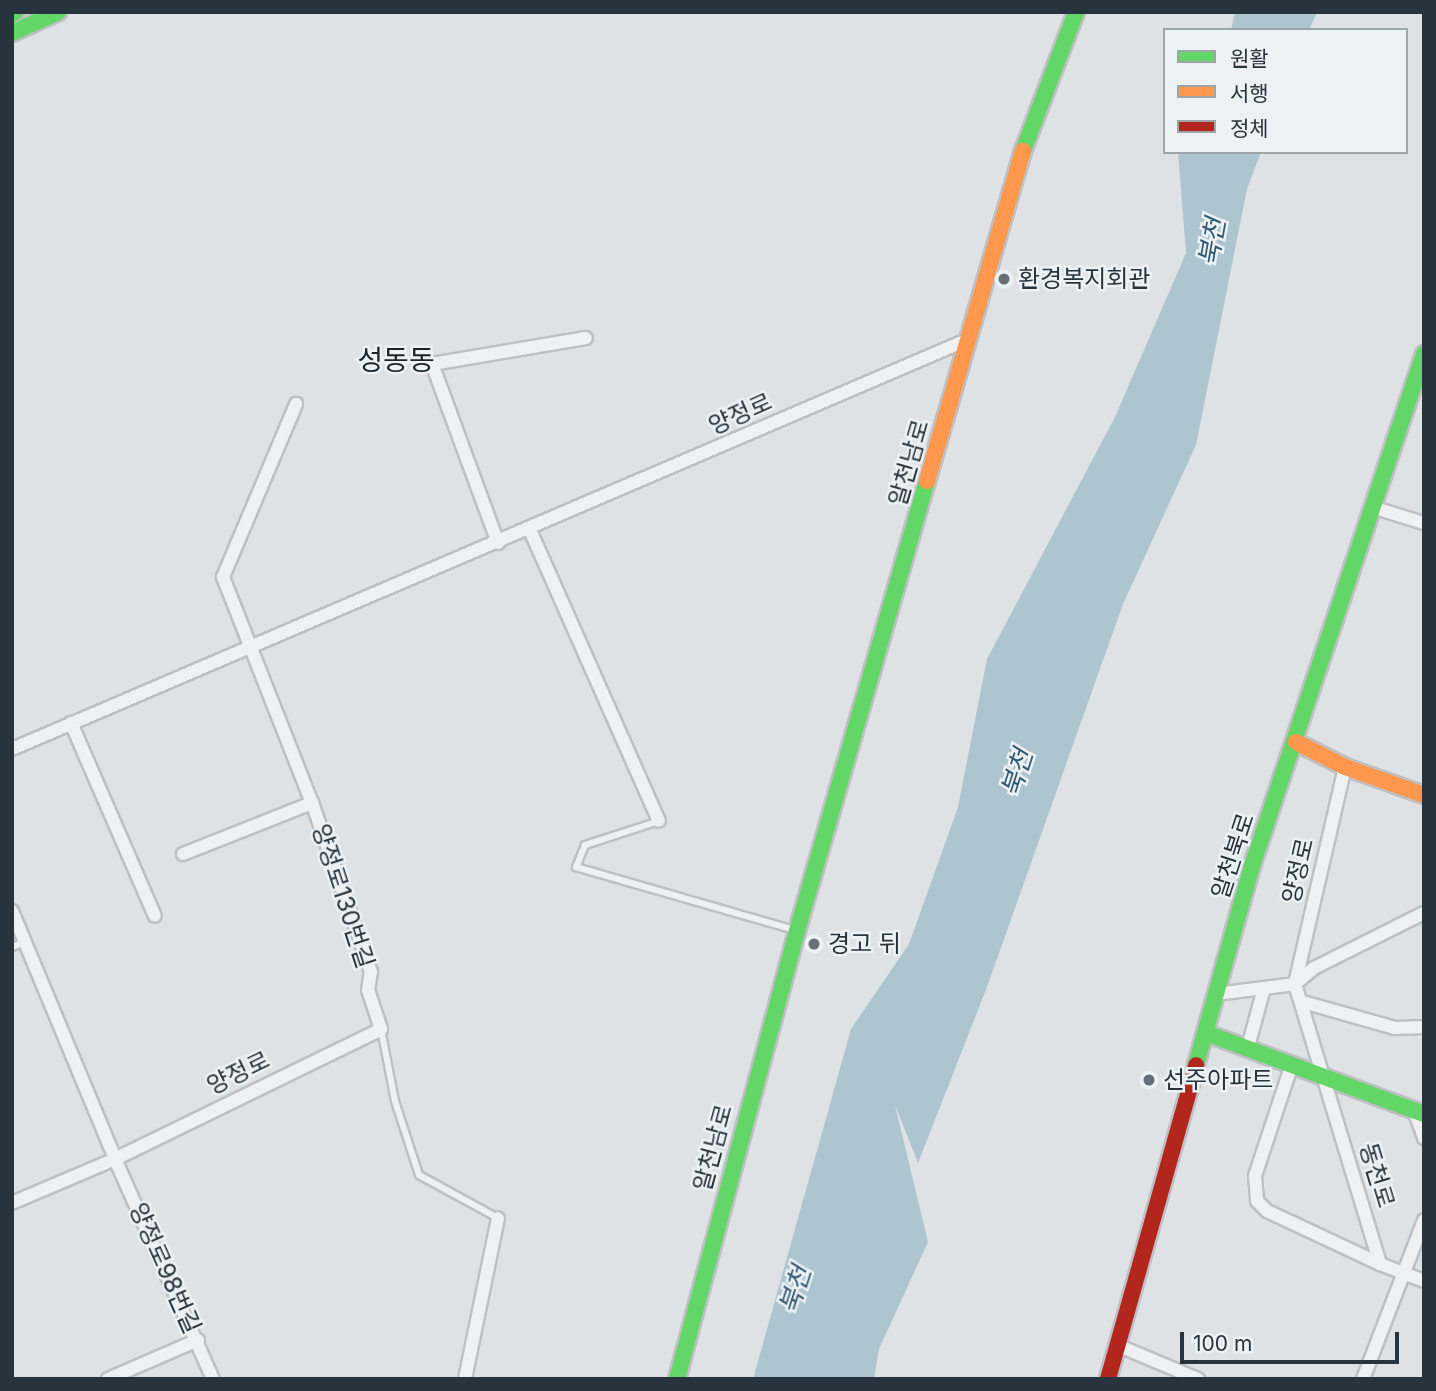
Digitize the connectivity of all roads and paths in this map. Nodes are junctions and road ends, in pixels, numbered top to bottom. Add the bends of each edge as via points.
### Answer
1 (58, 12) edge
2 (1076, 12) edge
3 (12, 33) edge
4 (586, 338) dead end
5 (969, 339) junction
6 (1424, 354) edge
7 (296, 404) dead end
8 (1375, 508) junction
9 (1424, 523) edge
10 (530, 530) junction
11 (498, 543) junction
12 (249, 645) junction
13 (71, 723) junction
14 (1296, 742) junction
15 (12, 749) edge
16 (1345, 767) junction
17 (1424, 794) edge
18 (312, 803) junction
19 (659, 821) joint
20 (183, 854) dead end
21 (12, 911) edge
22 (1424, 913) edge
23 (155, 916) dead end
24 (797, 931) junction
25 (25, 943) junction
26 (12, 947) edge
27 (1295, 984) junction
28 (1264, 988) junction
29 (1216, 995) junction
30 (1303, 1002) junction
31 (1424, 1027) edge
32 (381, 1029) junction
33 (1206, 1033) junction
34 (1248, 1047) junction
35 (1292, 1064) junction
36 (1323, 1075) junction
37 (1419, 1112) edge
38 (1424, 1138) edge
39 (115, 1159) junction
40 (12, 1203) edge
41 (498, 1218) joint
42 (1424, 1220) edge
43 (1380, 1264) junction
44 (1403, 1273) junction
45 (1424, 1281) edge
46 (198, 1340) junction
47 (1117, 1345) junction
48 (108, 1379) edge
49 (213, 1379) edge
50 (465, 1379) edge
51 (677, 1379) edge
52 (1108, 1379) edge
53 (1197, 1379) edge
54 (1363, 1379) edge

1 - 3 street
2 - 5 street, 알천남로 via 1033,115
4 - 11 street via 432,364
5 - 10 street, 양정로
5 - 24 street, 알천남로
6 - 8 street, 알천북로
7 - 12 street via 223,577
8 - 9 street
8 - 14 street, 알천북로
10 - 11 street, 양정로
10 - 19 street
11 - 12 street, 양정로
12 - 13 street, 양정로
12 - 18 street, 양정로130번길
13 - 15 street, 양정로
13 - 23 street
14 - 16 street
14 - 29 street, 알천북로 via 1252,866
16 - 17 street
16 - 27 street, 양정로
18 - 20 street, 양정로130번길
18 - 32 street, 양정로130번길 via 371,972 368,990
19 - 24 lane via 585,845 576,867
21 - 25 street
22 - 27 street via 1314,968
24 - 51 street, 알천남로
25 - 26 lane
25 - 39 street
27 - 28 street
27 - 30 street, 동천로
28 - 29 street
28 - 34 street
29 - 33 street, 알천북로
30 - 31 street via 1395,1028
30 - 36 street, 동천로
32 - 39 street, 양정로
32 - 41 lane via 395,1101 419,1175
33 - 34 street
33 - 47 street, 알천북로
34 - 35 street
35 - 36 street
35 - 43 street via 1255,1176 1257,1201 1267,1211
36 - 37 street
36 - 43 street, 동천로
37 - 38 street
39 - 40 street, 양정로
39 - 46 street, 양정로98번길
41 - 50 street
42 - 44 street
43 - 44 street
44 - 45 street
44 - 54 street
46 - 48 street
46 - 49 street, 양정로98번길
47 - 52 street, 알천북로
47 - 53 street

